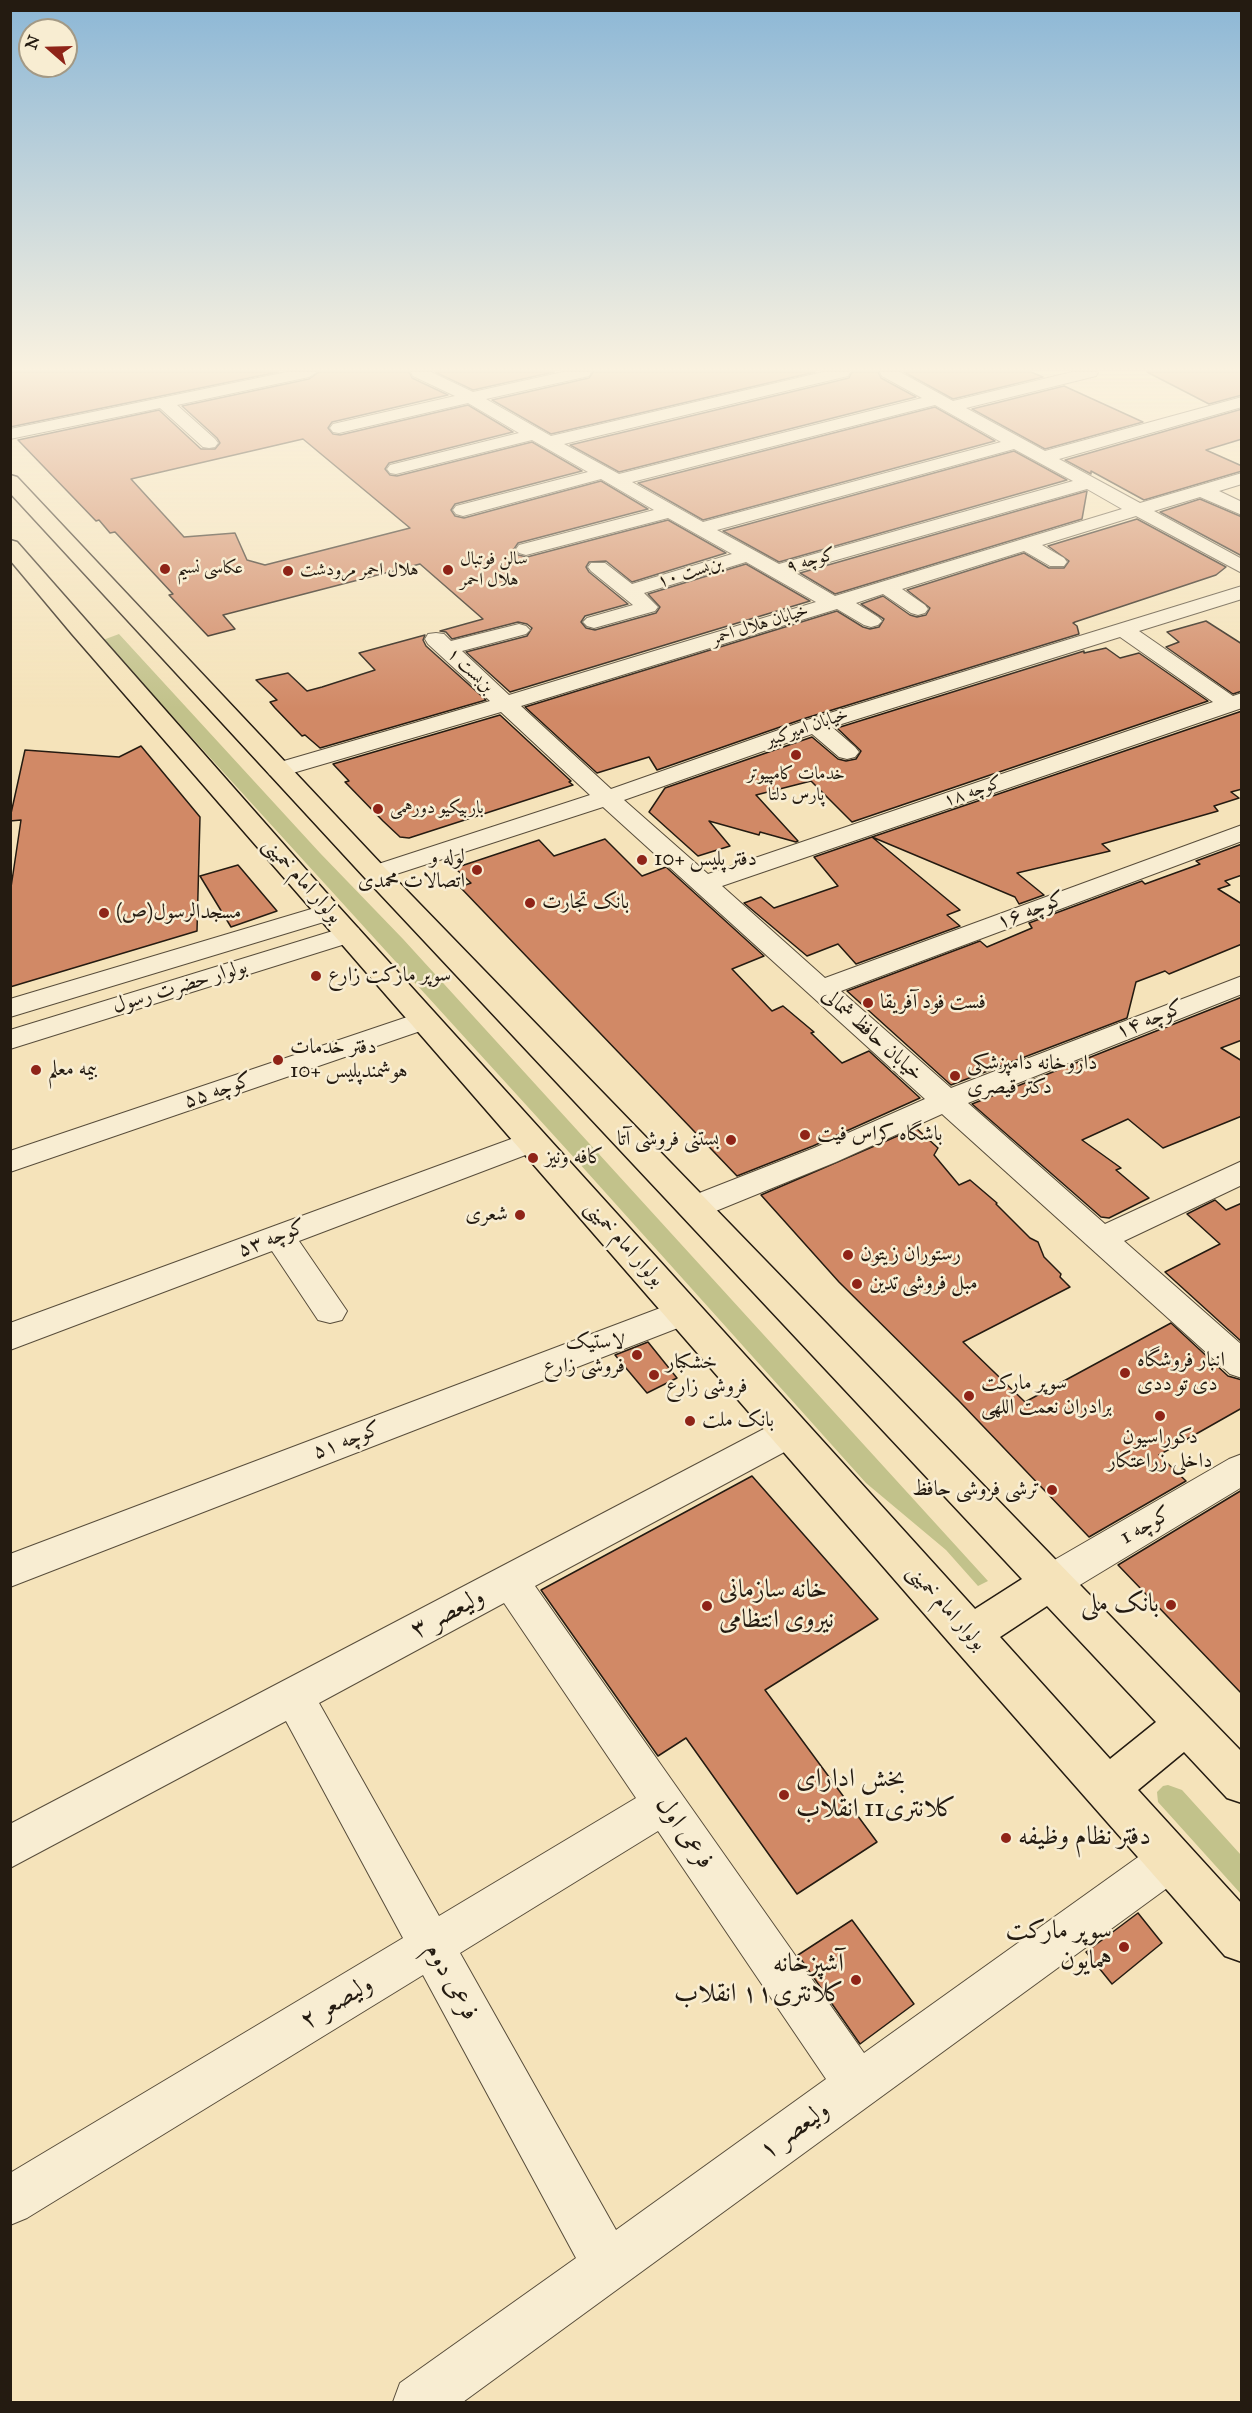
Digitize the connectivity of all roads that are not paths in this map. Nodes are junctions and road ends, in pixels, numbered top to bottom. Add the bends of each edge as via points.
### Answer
1 (12, 485) edge
2 (577, 485) edge
3 (624, 485) edge
4 (862, 485) edge
5 (1081, 485) edge
6 (1090, 485) edge
7 (1219, 485) edge
8 (1201, 490) junction
9 (1242, 509) edge
10 (463, 510) dead end
11 (1136, 510) junction
12 (671, 511) junction
13 (701, 528) junction
14 (1026, 544) junction
15 (10, 546) edge
16 (526, 549) dead end
17 (749, 555) junction
18 (985, 556) junction
19 (1057, 562) dead end
20 (598, 567) dead end
21 (1242, 567) edge
22 (1003, 569) dead end
23 (777, 571) junction
24 (886, 587) junction
25 (630, 591) junction
26 (1242, 591) edge
27 (836, 602) junction
28 (918, 609) dead end
29 (106, 621) junction
30 (871, 621) dead end
31 (594, 622) dead end
32 (1122, 629) junction
33 (519, 630) dead end
34 (1236, 702) edge
35 (503, 704) junction
36 (814, 725) junction
37 (847, 752) dead end
38 (278, 770) junction
39 (607, 798) junction
40 (1242, 832) edge
41 (375, 873) junction
42 (704, 885) junction
43 (291, 922) junction
44 (339, 923) junction
45 (307, 947) junction
46 (1231, 988) edge
47 (821, 989) junction
48 (10, 1008) edge
49 (425, 1020) junction
50 (10, 1040) edge
51 (946, 1101) junction
52 (533, 1141) junction
53 (10, 1162) edge
54 (1242, 1172) edge
55 (695, 1207) junction
56 (278, 1236) junction
57 (1101, 1239) junction
58 (330, 1311) dead end
59 (684, 1312) junction
60 (10, 1337) edge
61 (1242, 1365) edge
62 (790, 1432) junction
63 (1242, 1469) edge
64 (10, 1570) edge
65 (510, 1581) junction
66 (1051, 1582) junction
67 (969, 1635) junction
68 (294, 1697) junction
69 (1186, 1724) junction
70 (1242, 1783) edge
71 (1107, 1788) junction
72 (664, 1804) junction
73 (10, 1847) edge
74 (1170, 1860) junction
75 (1242, 1939) edge
76 (430, 1946) junction
77 (858, 2085) junction
78 (10, 2201) edge
79 (608, 2266) junction
80 (419, 2403) edge

1 - 29 main road, بولوار امام خمینی
2 - 10 street
3 - 12 street
4 - 13 street
5 - 23 street, کوچه ۹
6 - 11 street
7 - 8 street, خیابان هلال احمر
8 - 9 street
8 - 11 street, خیابان هلال احمر
11 - 14 street, خیابان هلال احمر
11 - 21 street
12 - 13 street
12 - 16 street
13 - 17 street
14 - 18 street, خیابان هلال احمر
14 - 19 street
15 - 29 main road, بولوار امام خمینی
17 - 23 street
17 - 25 street, بن‌بست ۱۰
18 - 22 street
18 - 24 street, خیابان هلال احمر
20 - 25 street
23 - 27 street
24 - 27 street, خیابان هلال احمر
24 - 28 street
25 - 31 street via 648,607
26 - 32 street, خیابان امیرکبیر
27 - 30 street
27 - 35 street, خیابان هلال احمر
29 - 38 main road, بولوار امام خمینی
29 - 44 main road, بولوار امام خمینی
32 - 34 street
32 - 36 street, خیابان امیرکبیر
33 - 35 street, بن‌بست ۱ via 441,644
34 - 42 street, کوچه ۱۸
35 - 38 street, خیابان هلال احمر
35 - 39 street, خیابان حافظ شمالی
36 - 37 street
36 - 39 street, خیابان امیرکبیر
38 - 41 main road, بولوار امام خمینی
39 - 41 street, خیابان امیرکبیر
39 - 42 street, خیابان حافظ شمالی
40 - 47 street, کوچه ۱۶
41 - 55 main road, بولوار امام خمینی
42 - 47 street, خیابان حافظ شمالی
43 - 44 street, بولوار حضرت رسول
43 - 45 street
43 - 48 street, بولوار حضرت رسول
44 - 45 street, بولوار حضرت رسول
44 - 49 main road, بولوار امام خمینی
45 - 50 street, بولوار حضرت رسول
46 - 51 street, کوچه ۱۴
47 - 51 street, خیابان حافظ شمالی
49 - 52 main road, بولوار امام خمینی
49 - 53 street, کوچه ۵۵
51 - 55 street, کوچه ۱۴
51 - 57 street, خیابان حافظ شمالی
52 - 56 street, کوچه ۵۳
52 - 59 main road, بولوار امام خمینی
54 - 57 street
55 - 66 main road, بولوار امام خمینی
56 - 58 street
56 - 60 street, کوچه ۵۳
57 - 61 street, خیابان حافظ شمالی
59 - 62 main road, بولوار امام خمینی
59 - 64 street, کوچه ۵۱
62 - 65 street, ولیعصر ۳
62 - 67 main road, بولوار امام خمینی
63 - 66 street, کوچه 1
65 - 68 street, ولیعصر ۳
65 - 72 street, فرعی اول
66 - 67 main road
66 - 69 main road, بولوار امام خمینی
67 - 71 main road, بولوار امام خمینی
68 - 73 street, ولیعصر ۳
68 - 76 street, فرعی دوم
69 - 70 main road, بولوار امام خمینی
69 - 71 main road
71 - 74 main road, بولوار امام خمینی
72 - 76 street, ولیصعر ۲
72 - 77 street, فرعی اول
74 - 75 main road, بولوار امام خمینی
74 - 77 street, ولیعصر ۱
76 - 78 street, ولیصعر ۲
76 - 79 street, فرعی دوم
77 - 79 street, ولیعصر ۱
79 - 80 street, ولیعصر ۱

